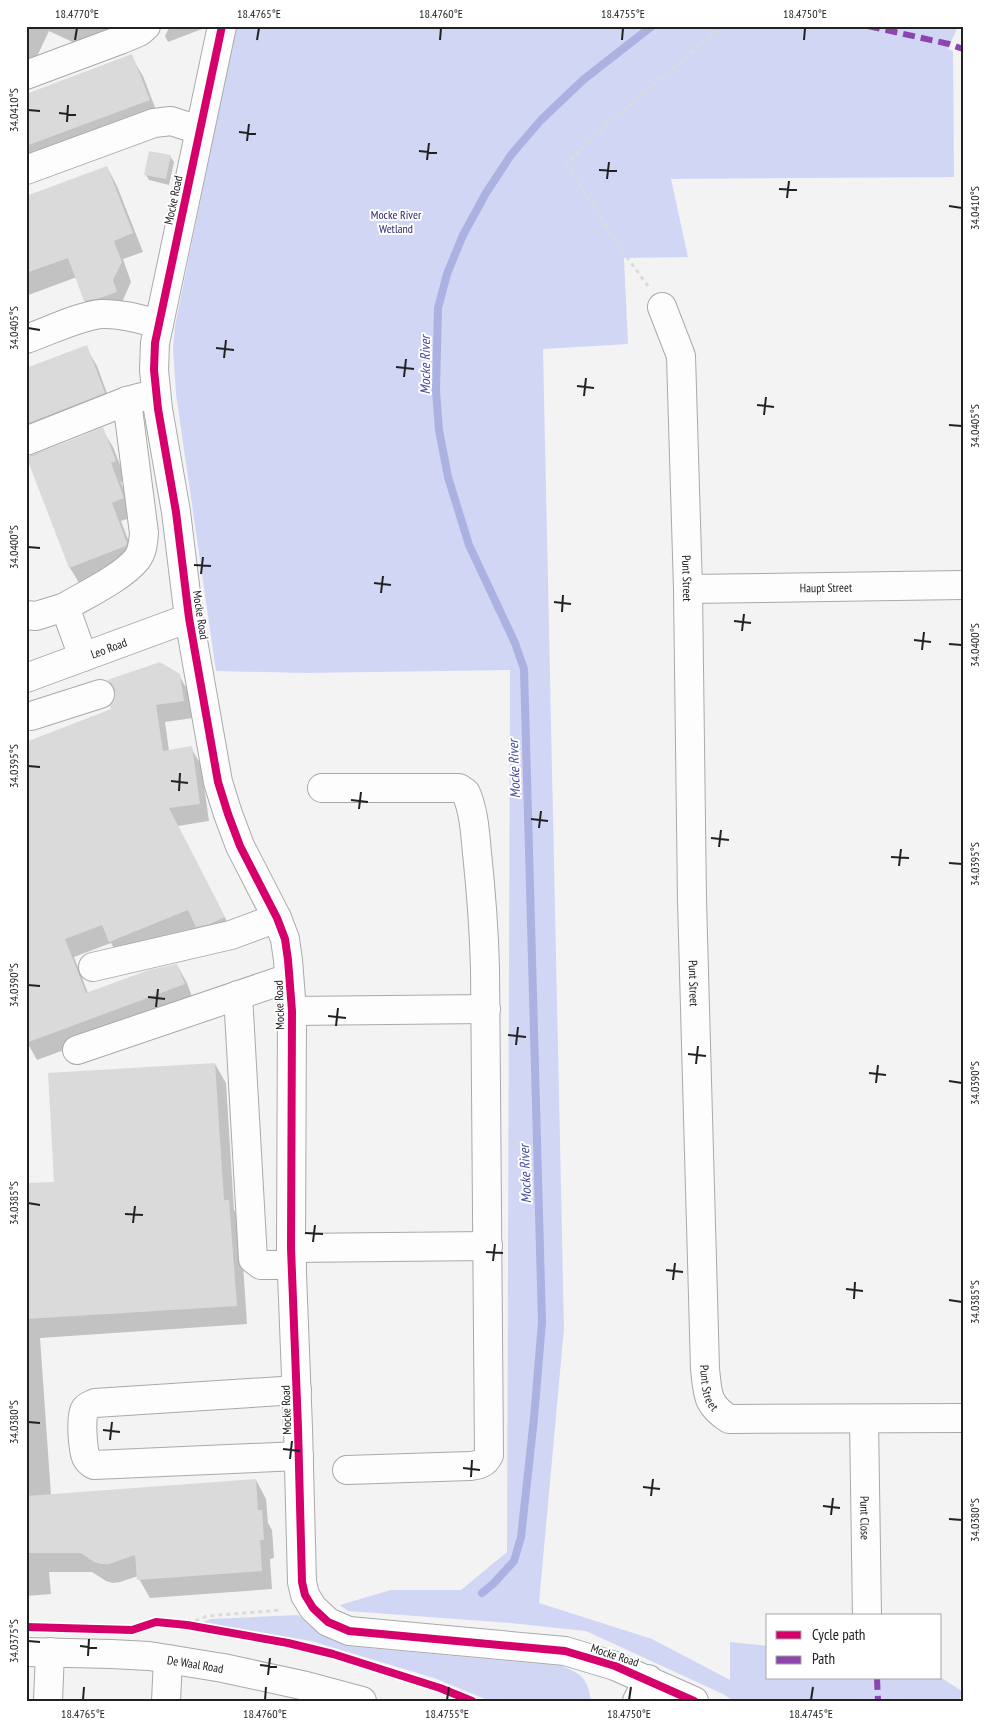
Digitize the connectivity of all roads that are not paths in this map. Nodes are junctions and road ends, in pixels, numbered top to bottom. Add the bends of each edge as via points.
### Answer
1 (146, 26) edge
2 (222, 26) edge
3 (26, 75) edge
4 (199, 130) junction
5 (26, 170) edge
6 (662, 307) road end
7 (159, 324) junction
8 (26, 339) edge
9 (156, 396) junction
10 (127, 401) junction
11 (26, 441) edge
12 (963, 585) edge
13 (688, 589) junction
14 (65, 608) junction
15 (26, 614) edge
16 (189, 618) junction
17 (83, 657) junction
18 (26, 678) edge
19 (100, 694) dead end
20 (28, 712) edge
21 (322, 788) dead end
22 (277, 918) junction
23 (93, 967) dead end
24 (289, 978) junction
25 (238, 995) junction
26 (486, 1009) junction
27 (292, 1012) junction
28 (77, 1050) dead end
29 (488, 1246) junction
30 (292, 1256) junction
31 (297, 1390) junction
32 (963, 1418) edge
33 (864, 1420) junction
34 (299, 1456) junction
35 (347, 1470) dead end
36 (868, 1614) edge
37 (38, 1652) edge
38 (168, 1659) junction
39 (642, 1690) edge
40 (307, 1693) edge
41 (48, 1701) edge
42 (166, 1701) edge
43 (362, 1701) edge
44 (694, 1701) edge

1 - 3 street via 120,40
2 - 4 street, Mocke Road
4 - 5 street via 171,121 154,123
4 - 7 street, Mocke Road
6 - 13 street, Punt Street via 681,356
7 - 8 street via 121,315 100,314
7 - 9 street, Mocke Road via 155,343
9 - 10 street
9 - 16 street, Mocke Road via 176,512
10 - 11 street
10 - 14 street via 144,533 142,549 117,576
12 - 13 street, Haupt Street
13 - 33 street, Punt Street via 692,910 708,1396 716,1411 729,1419
14 - 15 street via 36,616
14 - 17 street
16 - 17 street, Leo Road
16 - 22 street, Mocke Road via 218,782 240,846
17 - 18 street, Leo Road
19 - 20 street
21 - 26 street via 458,788 466,793 473,818 483,904
22 - 23 street via 231,935
22 - 24 street, Mocke Road via 285,939
24 - 25 street
24 - 27 street, Mocke Road
25 - 28 street
25 - 30 street via 253,1260 260,1265
26 - 27 street
26 - 29 street
27 - 30 street, Mocke Road
29 - 30 street
29 - 35 street via 487,1460 470,1466
30 - 31 street, Mocke Road
31 - 34 street, Mocke Road
31 - 34 street via 95,1403 87,1406 82,1418 85,1455 94,1466
32 - 33 street, Punt Street
33 - 36 street, Punt Close
34 - 39 street, Mocke Road via 302,1582 313,1608 328,1622 349,1631 565,1651 616,1666
37 - 38 street, De Waal Road
37 - 41 street
38 - 40 street, De Waal Road via 223,1668
38 - 42 street
39 - 44 street, Mocke Road
40 - 43 street, De Waal Road

